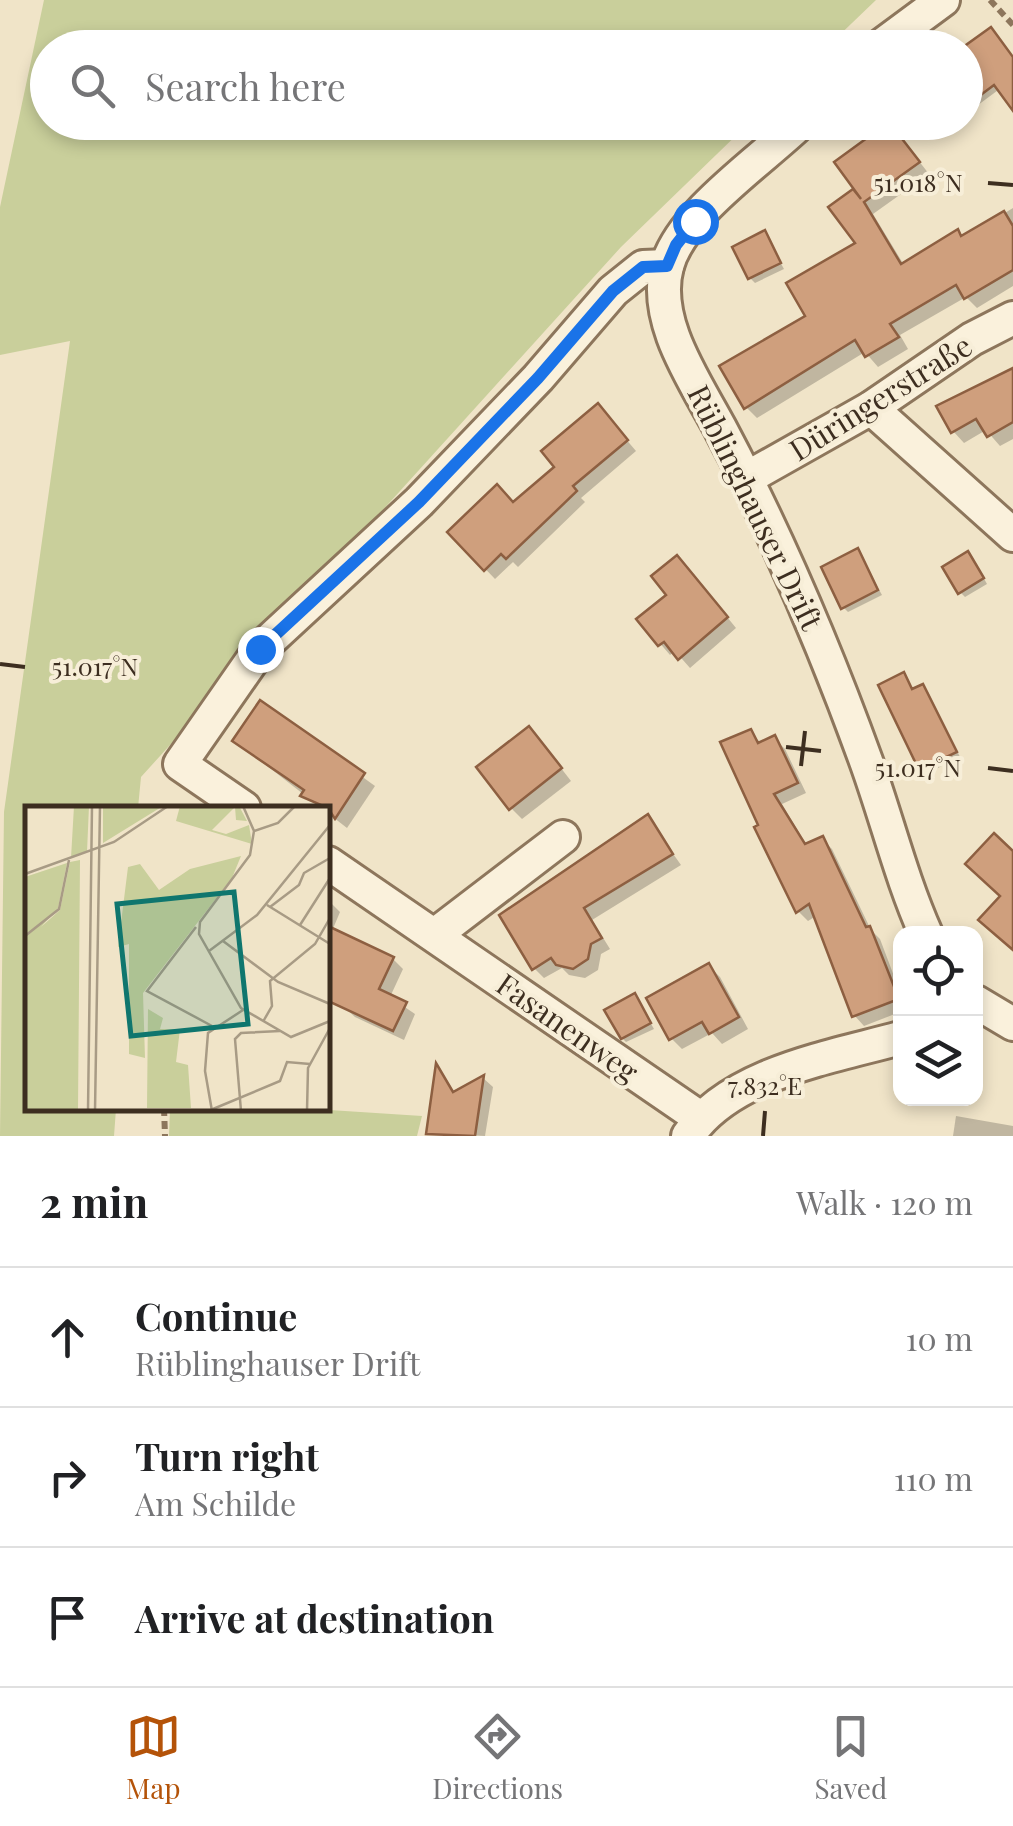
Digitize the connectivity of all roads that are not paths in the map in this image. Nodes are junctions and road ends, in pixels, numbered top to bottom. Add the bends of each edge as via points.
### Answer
1 (943, 0) edge
2 (902, 30) edge
3 (781, 140) edge
4 (667, 266) junction
5 (1013, 318) edge
6 (871, 408) junction
7 (747, 478) junction
8 (1013, 535) edge
9 (241, 806) edge
10 (563, 837) dead end
11 (330, 865) edge
12 (923, 926) edge
13 (436, 934) junction
14 (893, 1040) edge
15 (694, 1127) edge

1 - 2 street
3 - 4 street via 695,221
4 - 7 street, Rüblinghauser Drift via 663,296 670,327
4 - 9 street via 643,267 613,291 419,502 260,649 180,764
5 - 6 street, Düringerstraße via 972,338
6 - 7 street, Düringerstraße
6 - 8 street
7 - 12 street, Rüblinghauser Drift via 828,656
10 - 13 street
11 - 13 street, Fasanenweg
13 - 15 street, Fasanenweg
14 - 15 street via 751,1086

